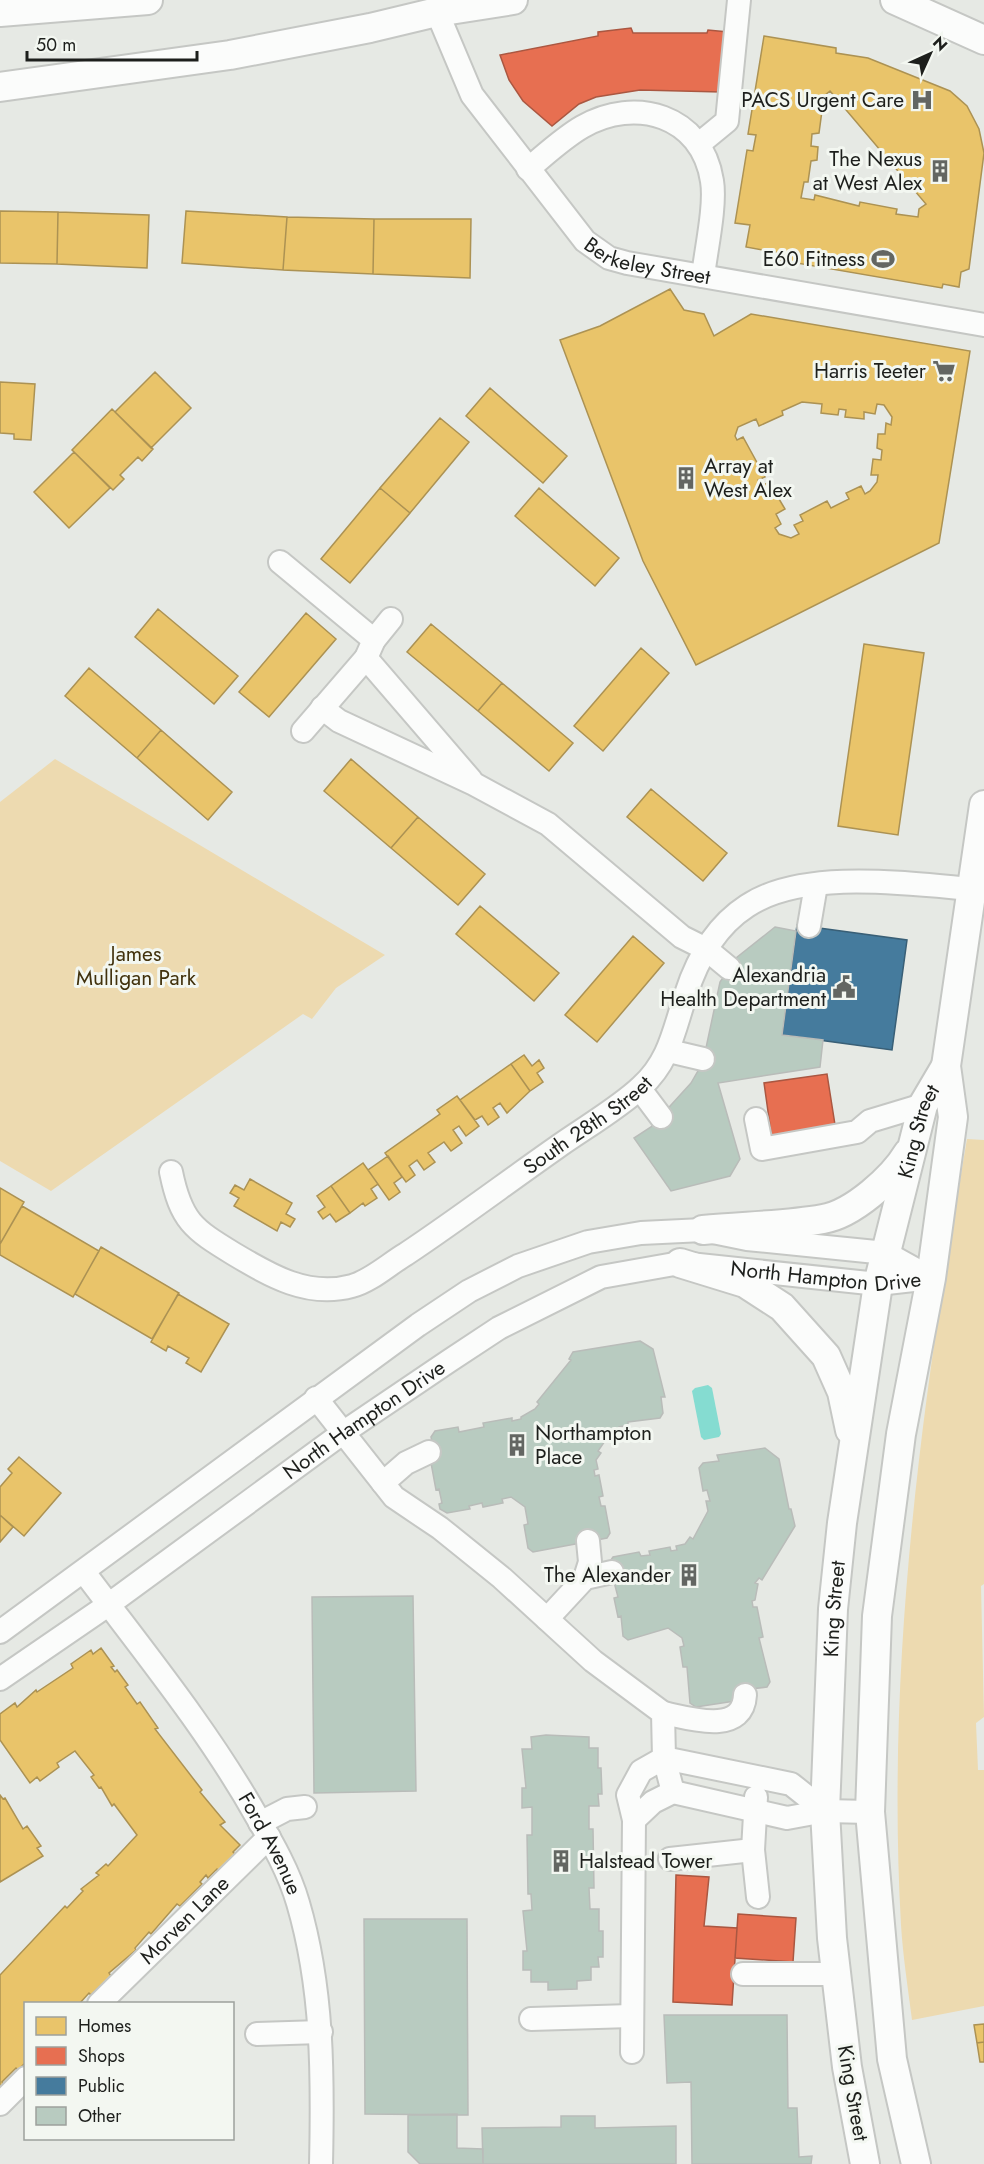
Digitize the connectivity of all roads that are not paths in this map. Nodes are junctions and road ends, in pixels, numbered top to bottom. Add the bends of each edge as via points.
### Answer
1 (148, 0) edge
2 (513, 0) edge
3 (739, 0) edge
4 (895, 0) edge
5 (438, 6) edge
6 (0, 12) edge
7 (984, 40) edge
8 (0, 87) edge
9 (699, 144) junction
10 (528, 169) junction
11 (703, 276) junction
12 (984, 325) edge
13 (280, 562) dead end
14 (392, 619) dead end
15 (370, 649) junction
16 (322, 708) junction
17 (303, 731) dead end
18 (474, 784) junction
19 (984, 805) edge
20 (816, 885) junction
21 (978, 889) edge
22 (809, 926) dead end
23 (706, 949) junction
24 (729, 968) dead end
25 (669, 1051) junction
26 (703, 1059) dead end
27 (946, 1066) junction
28 (640, 1089) junction
29 (923, 1105) junction
30 (661, 1117) dead end
31 (756, 1119) dead end
32 (914, 1143) junction
33 (171, 1172) dead end
34 (703, 1230) junction
35 (886, 1253) junction
36 (680, 1263) junction
37 (931, 1278) junction
38 (878, 1284) junction
39 (316, 1398) junction
40 (344, 1432) junction
41 (854, 1450) junction
42 (429, 1452) dead end
43 (383, 1483) junction
44 (588, 1541) dead end
45 (84, 1572) junction
46 (612, 1572) dead end
47 (585, 1578) junction
48 (108, 1605) junction
49 (547, 1619) junction
50 (0, 1632) edge
51 (0, 1679) edge
52 (745, 1695) dead end
53 (663, 1713) junction
54 (664, 1758) junction
55 (759, 1778) junction
56 (673, 1792) junction
57 (305, 1807) dead end
58 (753, 1810) junction
59 (825, 1810) junction
60 (870, 1812) junction
61 (634, 1820) junction
62 (265, 1830) junction
63 (753, 1850) junction
64 (670, 1859) dead end
65 (758, 1897) dead end
66 (743, 1974) dead end
67 (836, 1974) junction
68 (101, 2002) edge
69 (631, 2016) junction
70 (531, 2019) dead end
71 (321, 2032) junction
72 (257, 2034) dead end
73 (632, 2052) dead end
74 (24, 2080) edge
75 (2, 2098) edge
76 (321, 2164) edge
77 (865, 2164) edge
78 (916, 2164) edge

1 - 6 main road
2 - 5 main road
3 - 9 street via 727,121
4 - 7 main road
5 - 8 main road via 370,28 230,55
5 - 10 street, Berkeley Street via 472,95
9 - 10 street via 668,118 630,111 581,127
9 - 11 street via 713,184
10 - 11 street, Berkeley Street via 597,251 627,263
11 - 12 street, Berkeley Street
13 - 15 street
14 - 15 street
15 - 16 street
15 - 18 street
16 - 17 street
16 - 18 street via 339,721
18 - 23 street via 548,824 682,938
19 - 21 main road, King Street
20 - 21 street, South 28th Street via 878,882
20 - 22 street
20 - 23 street, South 28th Street via 788,888 749,904 724,924
21 - 27 main road, King Street
23 - 24 street
23 - 25 street, South 28th Street via 685,995
25 - 26 street
25 - 28 street, South 28th Street
27 - 29 main road, King Street
27 - 37 main road, King Street via 953,1117
28 - 30 street
28 - 33 street, South 28th Street via 423,1242 353,1286 299,1287 207,1238 195,1229 177,1201
29 - 31 street via 870,1121 857,1132 762,1149
29 - 32 main road, King Street
32 - 34 main road via 901,1165 879,1186 856,1204 825,1219
32 - 35 main road, King Street
34 - 35 street, North Hampton Drive via 747,1239
34 - 39 street, North Hampton Drive via 641,1233 588,1242 518,1266 469,1291
35 - 37 street, North Hampton Drive
35 - 38 main road, King Street
36 - 38 street, North Hampton Drive
36 - 40 street, North Hampton Drive via 600,1277 549,1302 465,1350
36 - 41 main road via 744,1283 782,1307 806,1332 826,1356 842,1392
37 - 38 street, North Hampton Drive
37 - 60 main road, King Street via 901,1434 877,1616
38 - 41 main road, King Street
39 - 40 street
39 - 45 street, North Hampton Drive
40 - 43 street
40 - 48 street, North Hampton Drive
41 - 59 main road, King Street via 833,1609
42 - 43 street via 406,1463
43 - 49 street via 394,1497 440,1528
44 - 47 street via 590,1562
45 - 48 street, Ford Avenue
45 - 50 street, North Hampton Drive
46 - 47 street
47 - 49 street
48 - 51 street, North Hampton Drive
48 - 62 street, Ford Avenue via 234,1777
49 - 53 street via 593,1661
52 - 53 street via 745,1704 735,1716 715,1723
53 - 54 street
54 - 55 street
54 - 56 street
54 - 61 street via 642,1771 628,1795
55 - 58 street
55 - 59 street via 791,1784
56 - 58 street
56 - 61 street via 653,1802
57 - 62 street, Morven Lane via 287,1809
58 - 59 street via 787,1818
58 - 63 street
59 - 60 street
59 - 67 main road, King Street
60 - 78 main road, King Street via 892,2059
61 - 69 street
62 - 68 street, Morven Lane via 199,1894
62 - 71 street, Ford Avenue via 298,1903 316,1982
63 - 64 street
63 - 65 street
66 - 67 street
67 - 77 main road, King Street via 847,2067
69 - 70 street
69 - 73 street
71 - 72 street
71 - 76 street, Ford Avenue
74 - 75 street

